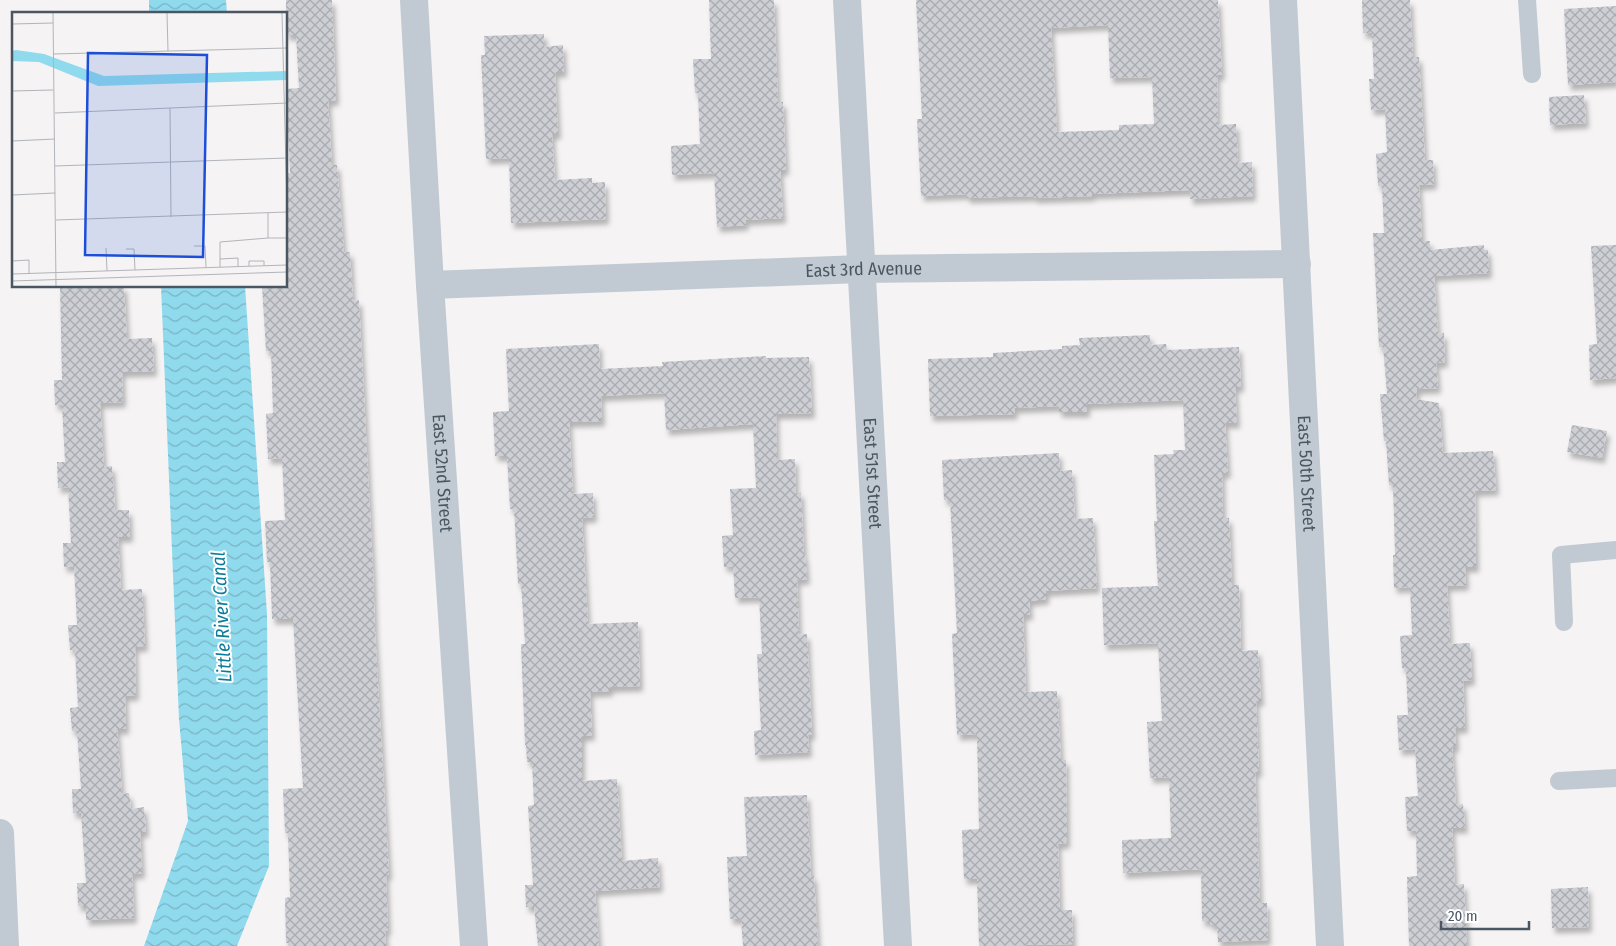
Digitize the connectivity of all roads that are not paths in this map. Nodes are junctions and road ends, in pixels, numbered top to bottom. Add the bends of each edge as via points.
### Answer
1 (414, 0) edge
2 (847, 0) edge
3 (1283, 0) edge
4 (1527, 0) edge
5 (1532, 74) dead end
6 (1297, 264) junction
7 (861, 269) junction
8 (430, 285) junction
9 (1616, 550) edge
10 (1564, 622) dead end
11 (1616, 778) edge
12 (1559, 782) dead end
13 (0, 833) edge
14 (5, 946) edge
15 (474, 946) edge
16 (898, 946) edge
17 (1330, 946) edge

1 - 8 street, East 52nd Street
2 - 7 street, East 51st Street
3 - 6 street, East 50th Street
4 - 5 lane
6 - 7 street, East 3rd Avenue
6 - 17 street, East 50th Street
7 - 8 street, East 3rd Avenue
7 - 16 street, East 51st Street
8 - 15 street, East 52nd Street
9 - 10 lane via 1561,555
11 - 12 lane
13 - 14 street

